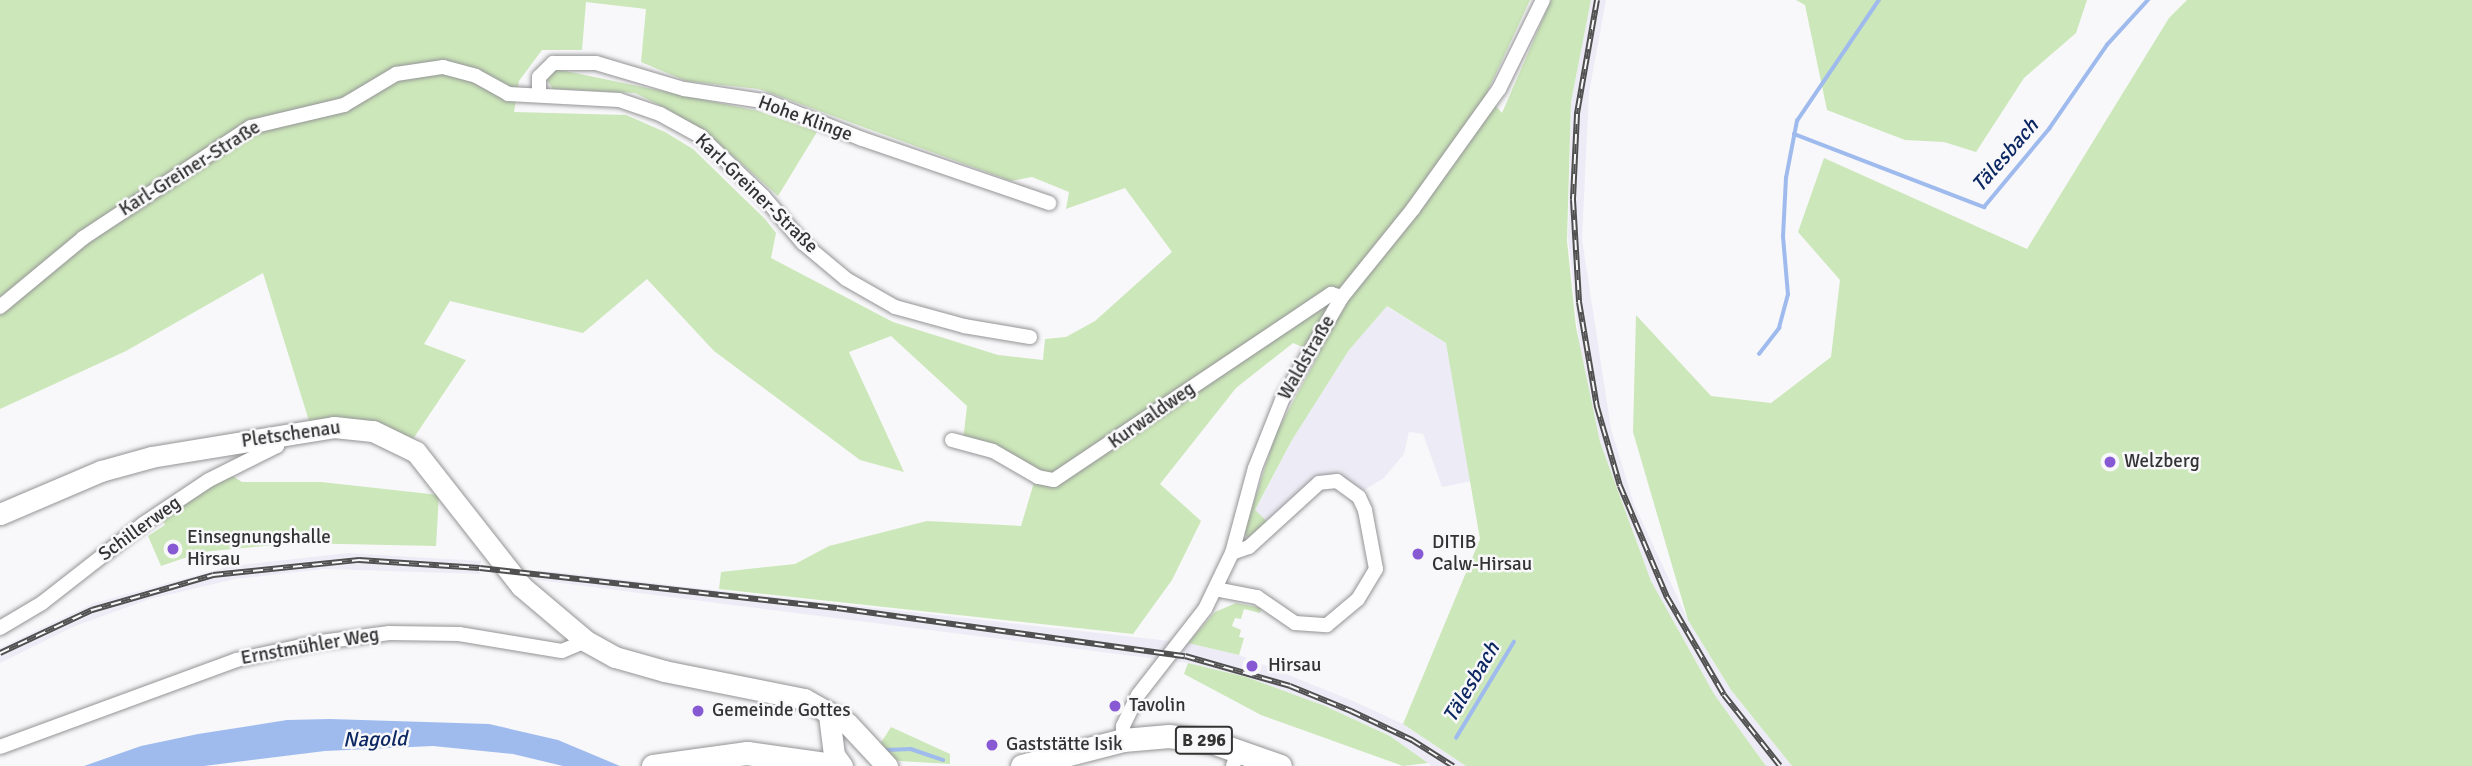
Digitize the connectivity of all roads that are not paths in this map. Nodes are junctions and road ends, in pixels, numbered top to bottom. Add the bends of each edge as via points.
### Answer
1 (1542, 0) edge
2 (539, 96) junction
3 (1049, 203) dead end
4 (1342, 297) junction
5 (0, 307) edge
6 (1030, 337) dead end
7 (278, 435) junction
8 (952, 440) dead end
9 (0, 514) edge
10 (1232, 553) junction
11 (1215, 589) junction
12 (0, 628) edge
13 (586, 641) junction
14 (829, 715) junction
15 (855, 734) junction
16 (1124, 740) junction
17 (0, 747) edge
18 (659, 765) edge
19 (841, 766) edge
20 (887, 766) edge
21 (1022, 766) edge
22 (1280, 766) edge

1 - 4 street, Waldstraße via 1487,107
2 - 3 street, Hohe Klinge via 539,77 553,63 596,63 684,89 769,102
2 - 5 street, Karl-Greiner-Straße via 508,94 475,76 443,67 421,67 396,74 344,105 251,127 83,238
2 - 6 street, Karl-Greiner-Straße via 619,100 660,114 700,136 763,196 803,243 846,279 895,307 964,326
4 - 8 street, Kurwaldweg via 1331,294 1054,480 1038,477 993,452
4 - 10 street, Waldstraße via 1266,436
7 - 9 main road, Pletschenau via 151,457 101,471
7 - 12 street, Schillerweg via 277,446 209,480 143,524 42,603
7 - 13 main road, Pletschenau via 353,427 394,438 416,452 521,586
10 - 11 street, Waldstraße
10 - 11 street via 1249,547 1319,483 1337,481 1359,498 1365,510 1376,569 1358,599 1327,625 1295,623 1257,597
11 - 16 street, Waldstraße via 1138,695 1123,726
13 - 14 main road via 615,657 664,671 786,693
13 - 17 street, Ernstmühler Weg via 562,651 459,634 389,633 321,642 236,660
14 - 15 main road via 847,723
14 - 19 main road via 834,755
15 - 19 main road
15 - 20 main road
16 - 21 main road, B 296
16 - 22 main road, B 296 via 1191,738
18 - 19 main road via 747,753

